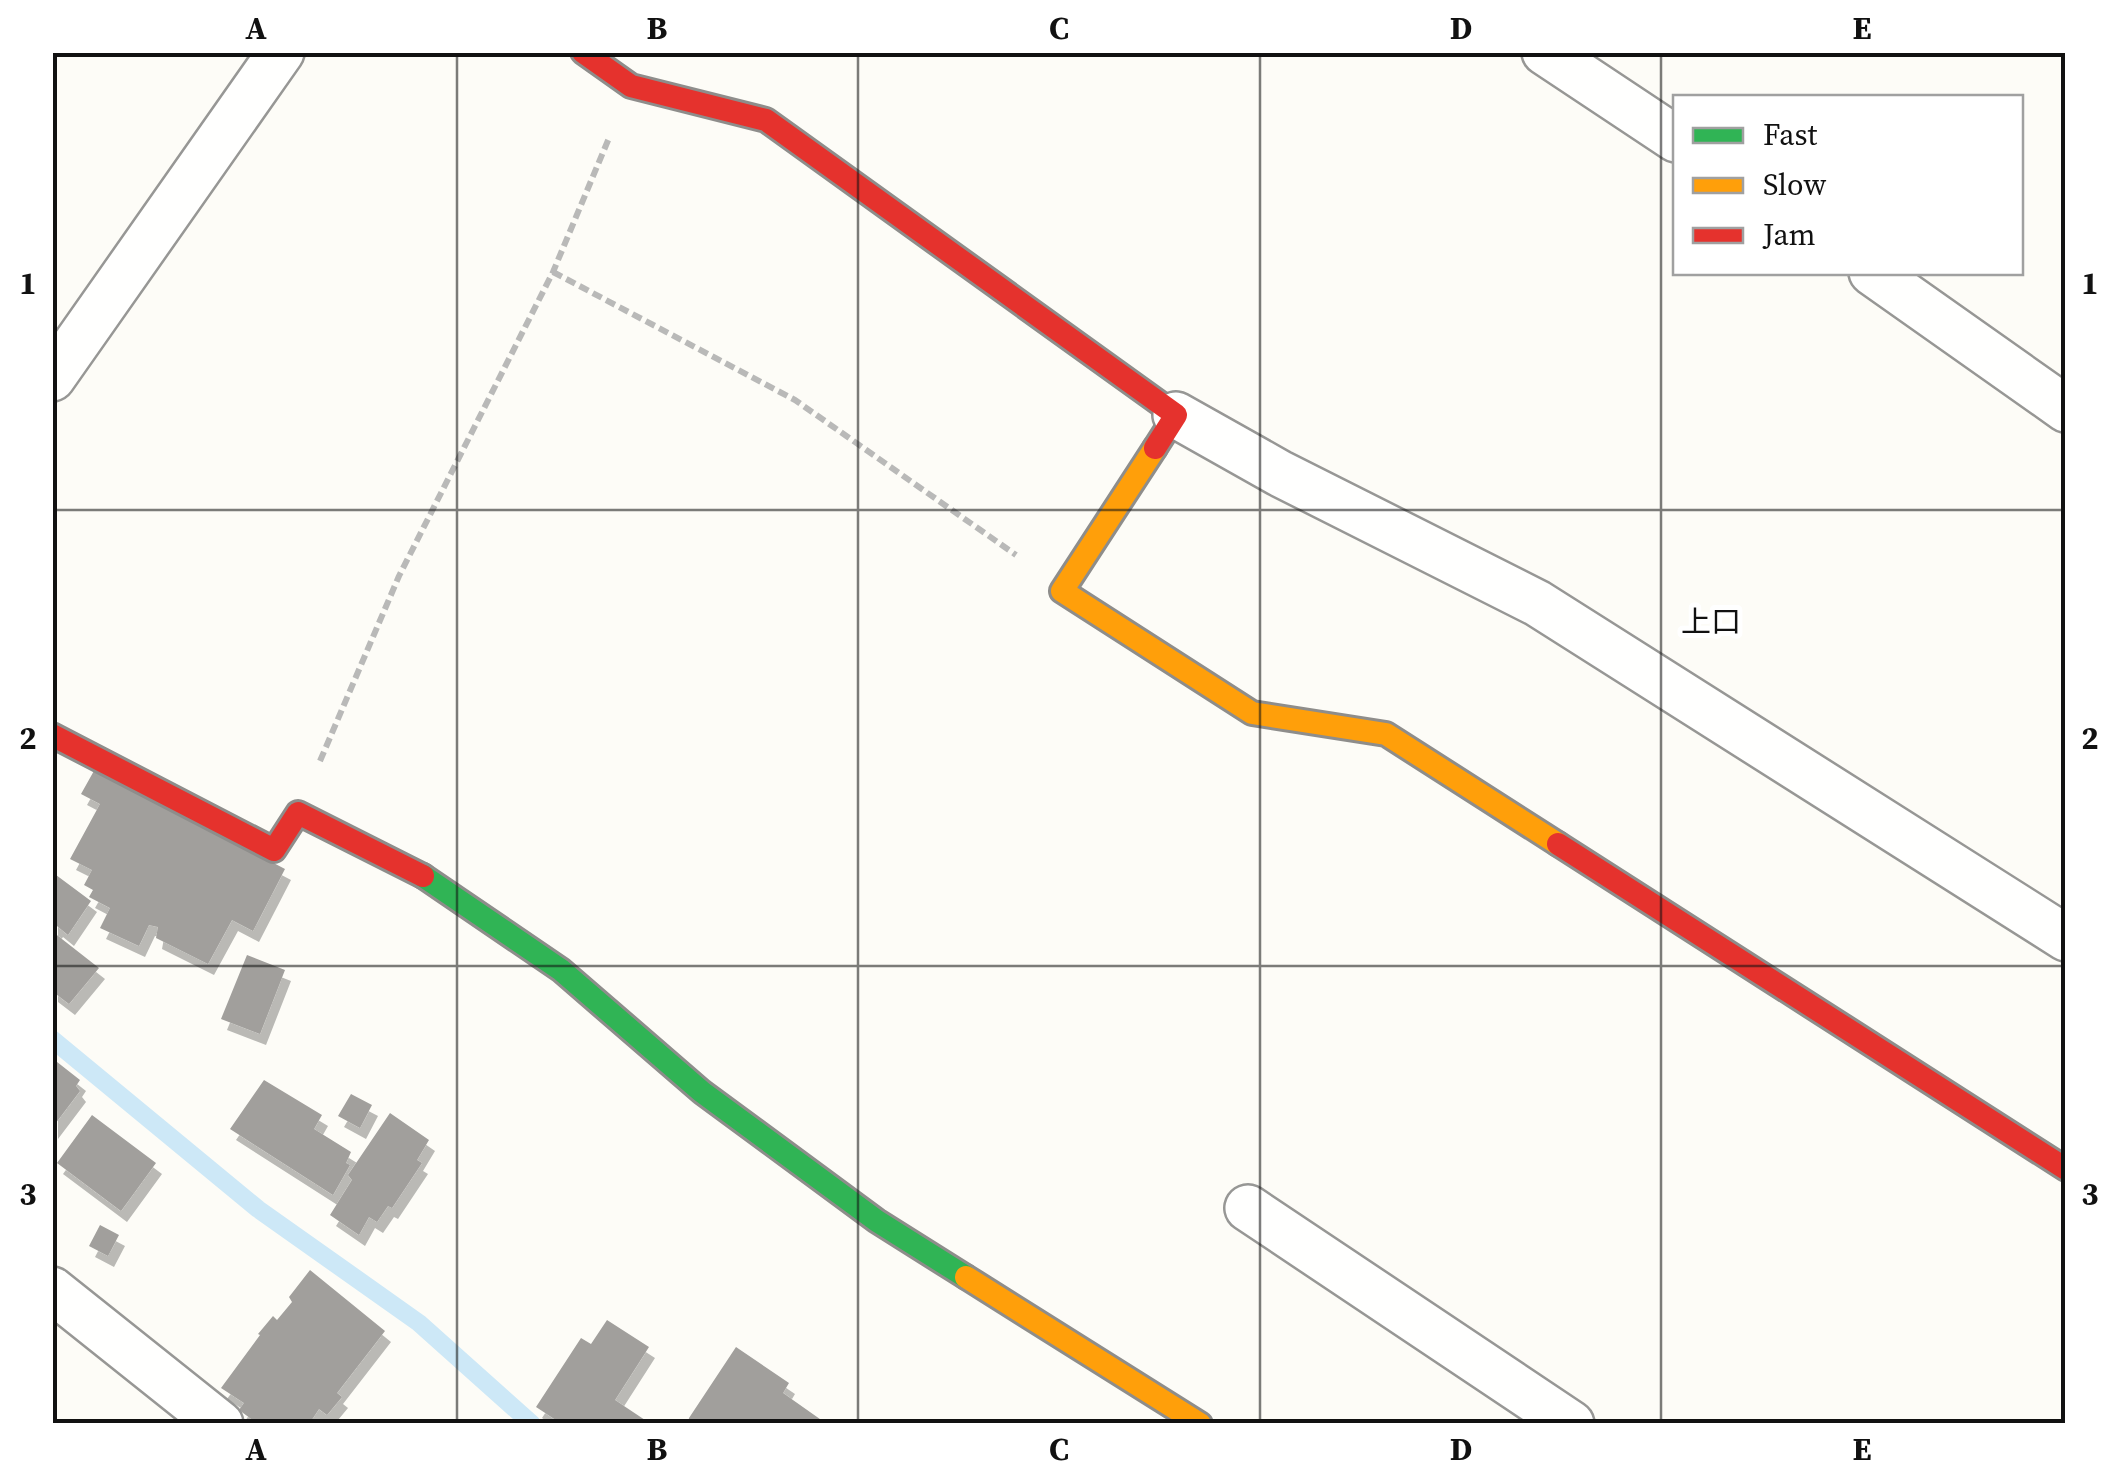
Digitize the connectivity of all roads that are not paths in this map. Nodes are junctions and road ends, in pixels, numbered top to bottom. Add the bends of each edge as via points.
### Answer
1 (281, 52) edge
2 (583, 52) edge
3 (1546, 52) edge
4 (1673, 138) edge
5 (1876, 275) edge
6 (52, 378) edge
7 (2066, 409) edge
8 (1176, 415) junction
9 (52, 735) edge
10 (2066, 938) edge
11 (2066, 1169) edge
12 (1248, 1208) dead end
13 (52, 1290) edge
14 (220, 1424) edge
15 (1200, 1424) edge
16 (1571, 1424) edge

1 - 6 street
2 - 8 street via 631,86 766,120
3 - 4 street
5 - 7 street
8 - 10 street via 1536,603
8 - 11 street via 1062,590 1252,713 1386,734
9 - 15 street via 274,850 298,812 433,881 562,970 702,1092 877,1221
12 - 16 street
13 - 14 street

